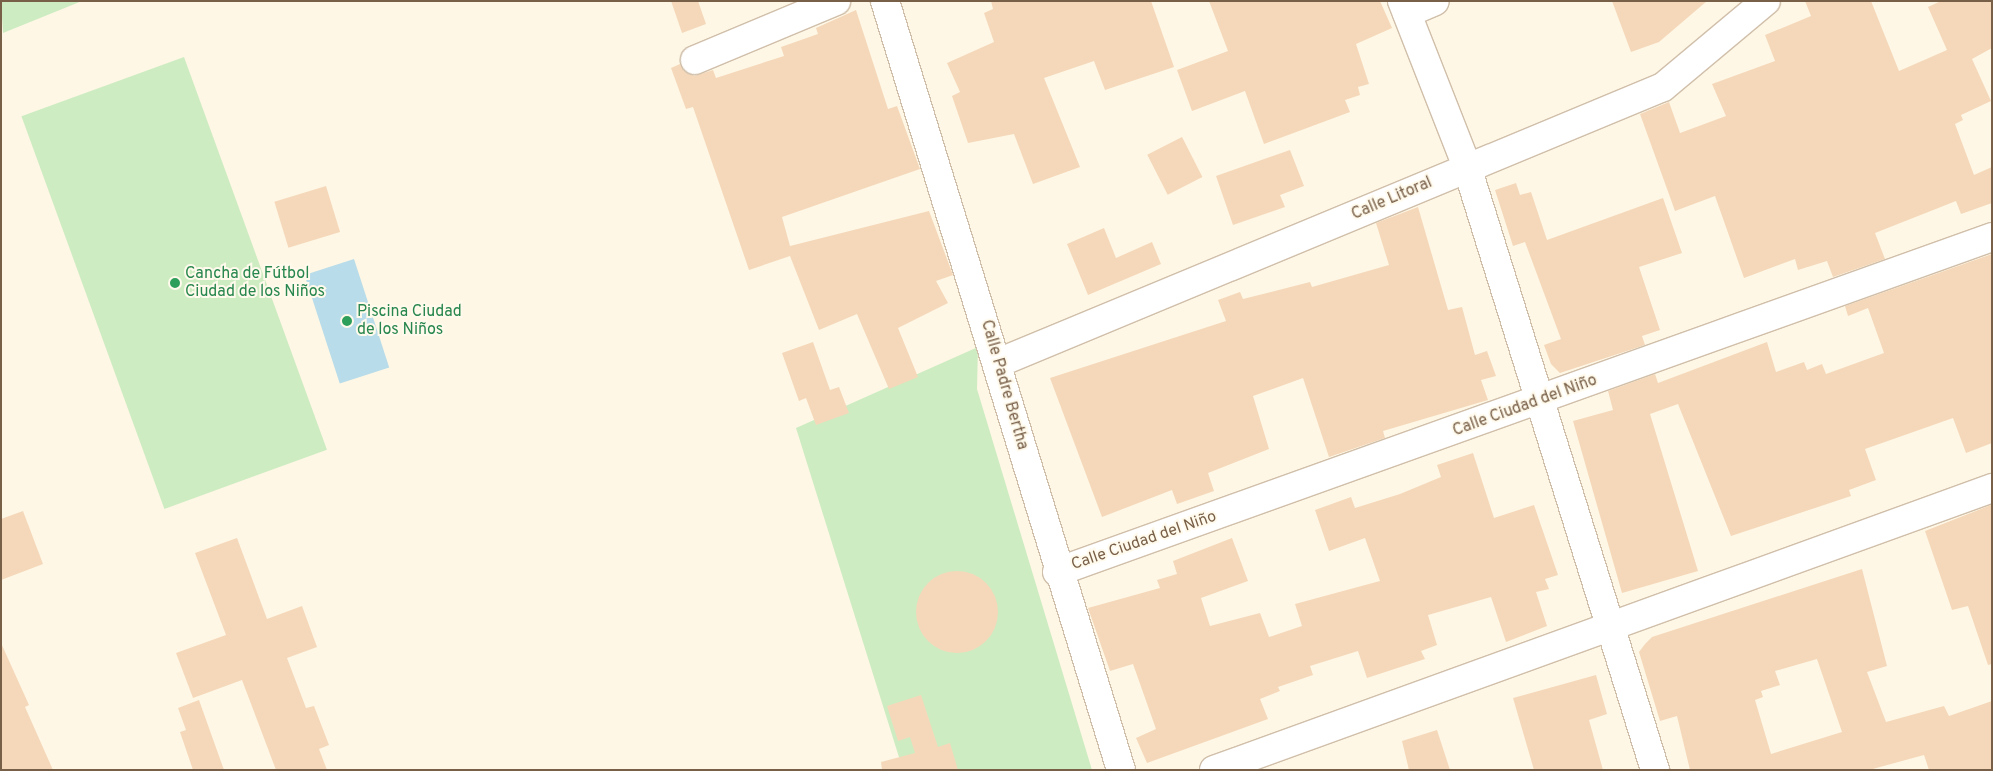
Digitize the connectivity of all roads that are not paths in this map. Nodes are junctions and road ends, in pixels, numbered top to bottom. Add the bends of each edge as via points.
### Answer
1 (836, 1) edge
2 (885, 1) edge
3 (1435, 1) edge
4 (1766, 1) edge
5 (1405, 7) edge
6 (695, 60) dead end
7 (1468, 167) junction
8 (1992, 237) edge
9 (998, 363) junction
10 (1539, 402) junction
11 (1992, 488) edge
12 (1057, 572) junction
13 (1612, 625) junction
14 (1121, 770) edge
15 (1214, 770) edge
16 (1655, 770) edge

1 - 6 street
2 - 9 street, Calle Padre Bertha
3 - 5 street
4 - 7 street, Calle Litoral via 1663,87
5 - 7 street
7 - 9 street, Calle Litoral
7 - 10 street
8 - 10 street, Calle Ciudad del Niño
9 - 12 street, Calle Padre Bertha
10 - 12 street, Calle Ciudad del Niño
10 - 13 street
11 - 13 street
12 - 14 street, Calle Padre Bertha
13 - 15 street
13 - 16 street

